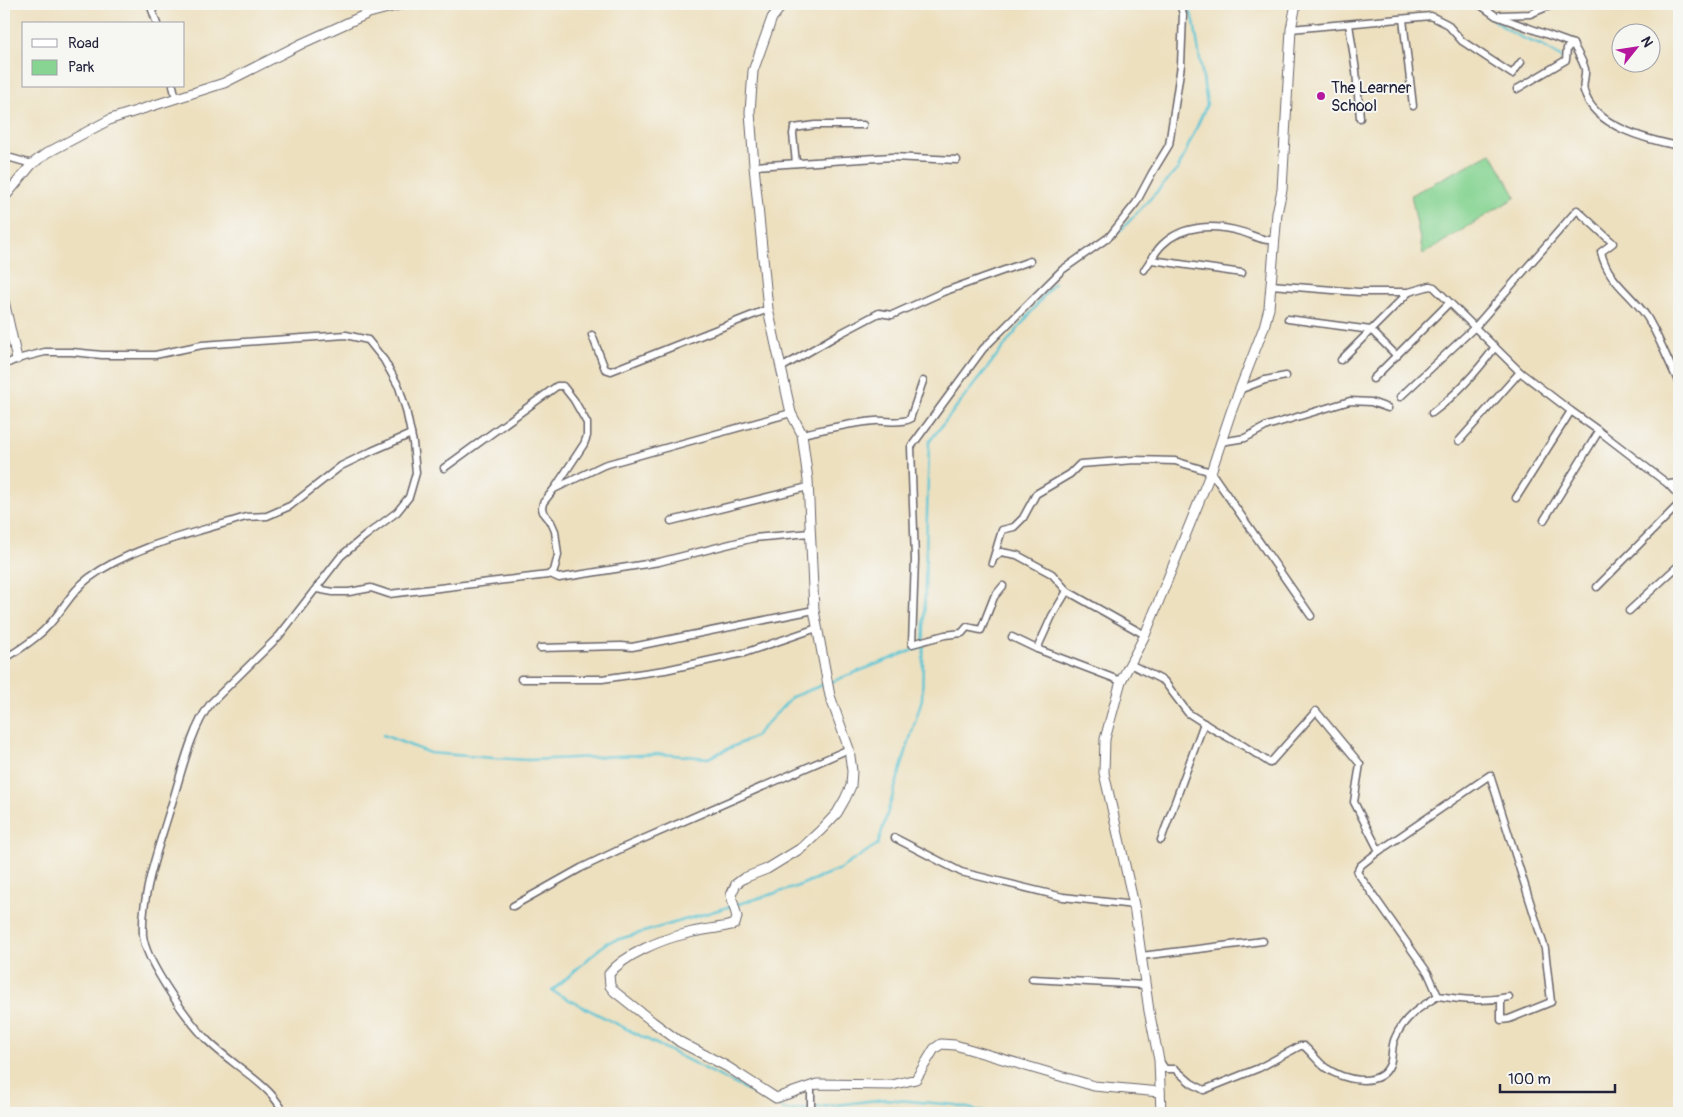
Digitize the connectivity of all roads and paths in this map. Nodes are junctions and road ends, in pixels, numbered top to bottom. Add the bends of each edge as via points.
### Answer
1 (150, 4) edge
2 (403, 4) edge
3 (783, 4) edge
4 (1180, 4) edge
5 (1296, 4) edge
6 (1479, 4) edge
7 (1554, 4) edge
8 (1496, 16) junction
9 (1403, 19) junction
10 (156, 22) edge
11 (1349, 24) junction
12 (1291, 29) junction
13 (1573, 44) junction
14 (1520, 62) dead end
15 (174, 88) edge
16 (1518, 89) dead end
17 (176, 98) junction
18 (1413, 106) dead end
19 (1360, 118) dead end
20 (863, 125) dead end
21 (1679, 146) edge
22 (4, 156) edge
23 (957, 160) dead end
24 (796, 163) junction
25 (32, 164) junction
26 (754, 166) junction
27 (4, 198) edge
28 (1275, 240) junction
29 (1152, 260) junction
30 (1030, 261) dead end
31 (1144, 270) dead end
32 (1242, 273) dead end
33 (1271, 285) junction
34 (1408, 292) junction
35 (4, 301) edge
36 (1449, 302) junction
37 (768, 309) junction
38 (1288, 319) dead end
39 (1475, 327) junction
40 (1371, 330) junction
41 (592, 335) dead end
42 (1495, 347) junction
43 (1396, 356) junction
44 (17, 359) junction
45 (1340, 360) dead end
46 (4, 365) edge
47 (781, 368) junction
48 (1520, 372) junction
49 (1286, 376) dead end
50 (1373, 379) dead end
51 (923, 381) dead end
52 (1679, 383) edge
53 (1239, 390) junction
54 (1400, 397) dead end
55 (1388, 408) dead end
56 (1570, 411) junction
57 (791, 413) junction
58 (1432, 414) dead end
59 (1600, 431) junction
60 (411, 434) junction
61 (802, 434) junction
62 (1459, 441) dead end
63 (1221, 442) junction
64 (444, 468) dead end
65 (1211, 472) junction
66 (1679, 483) edge
67 (1668, 484) junction
68 (808, 487) junction
69 (554, 489) junction
70 (1679, 496) edge
71 (1516, 498) dead end
72 (1679, 504) edge
73 (1544, 520) dead end
74 (671, 521) dead end
75 (810, 534) junction
76 (1679, 565) edge
77 (550, 574) junction
78 (1003, 586) dead end
79 (1596, 587) dead end
80 (317, 589) junction
81 (1067, 591) junction
82 (814, 610) junction
83 (1629, 611) dead end
84 (1311, 616) dead end
85 (817, 628) junction
86 (1145, 635) junction
87 (1012, 637) dead end
88 (540, 648) dead end
89 (1037, 649) junction
90 (4, 659) edge
91 (1130, 664) junction
92 (522, 679) dead end
93 (1120, 681) junction
94 (1204, 723) junction
95 (849, 749) junction
96 (895, 838) dead end
97 (1161, 840) dead end
98 (1379, 851) junction
99 (1134, 905) junction
100 (513, 906) dead end
101 (1263, 941) dead end
102 (1141, 956) junction
103 (1032, 979) dead end
104 (1145, 985) junction
105 (1438, 996) junction
106 (1509, 997) dead end
107 (1501, 999) junction
108 (1160, 1060) junction
109 (811, 1086) junction
110 (1160, 1092) junction
111 (285, 1113) edge
112 (810, 1113) edge
113 (1161, 1113) edge

1 - 10 street
2 - 17 street via 369,13 224,83
3 - 26 street via 772,18 753,71 750,112
4 - 78 street via 1183,14 1181,66 1169,145 1136,203 1109,238 1062,270 983,349 911,447 912,644 962,633 967,627 981,630 994,597
5 - 12 street
6 - 8 street
7 - 8 street via 1530,14
8 - 13 street
9 - 11 street
9 - 14 street via 1431,16 1447,24 1462,41 1512,74
9 - 18 street
11 - 12 street
11 - 19 street
12 - 28 street via 1282,190
13 - 16 street via 1567,48 1566,60
13 - 21 street via 1585,69 1583,90 1591,108 1614,125 1649,140
15 - 17 street
17 - 25 street via 110,119
20 - 24 street via 794,128
22 - 25 street
23 - 24 street via 892,157
24 - 26 street
25 - 27 street
26 - 37 street
28 - 29 street via 1263,240 1224,228 1195,227 1170,239
28 - 33 street
29 - 31 street
29 - 32 street
30 - 47 street via 943,292 892,315 879,313
33 - 34 street via 1358,292
33 - 53 street via 1264,327
34 - 36 street via 1430,286
34 - 40 street
35 - 44 street
36 - 39 street
36 - 43 street
37 - 41 street via 611,371 605,369
37 - 47 street
38 - 40 street
39 - 42 street
39 - 52 street via 1577,210 1614,242 1601,252 1604,265 1646,316
39 - 54 street
40 - 43 street
40 - 45 street
42 - 48 street
42 - 58 street via 1450,400
43 - 50 street
44 - 46 street
44 - 60 street via 45,352 155,355 202,346 346,335 368,340 384,360 399,387
47 - 57 street
48 - 56 street
48 - 62 street
49 - 53 street
51 - 61 street via 910,419 868,422
53 - 63 street
55 - 63 street via 1371,402 1350,401 1267,426 1245,438
56 - 59 street
56 - 71 street
57 - 61 street
57 - 69 street via 604,465
59 - 67 street
59 - 73 street
60 - 80 street via 416,473 409,497 397,512 341,556
60 - 90 street via 341,466 290,506 267,516 246,517 126,556 80,585 47,628
61 - 68 street
63 - 65 street
64 - 69 street via 557,386 563,386 587,423 587,436
65 - 81 street via 1175,460 1080,464 1070,474 1036,494 1014,527 1002,530 993,561 1001,552 1017,555 1052,574
65 - 84 street
65 - 86 street
66 - 67 street
67 - 70 street
68 - 74 street
68 - 75 street
69 - 77 street via 542,508 555,531 558,555 554,572
72 - 79 street
75 - 77 street via 754,538 658,562 559,578
75 - 82 street
76 - 83 street
77 - 80 street via 389,594 371,588 333,592
80 - 111 street via 279,636 203,713 158,844 143,925 148,955 172,996 208,1040 270,1093
81 - 86 street
81 - 89 street
82 - 85 street
82 - 88 street via 632,647
85 - 92 street via 744,653 665,670 602,679
85 - 95 street via 830,696
86 - 91 street
87 - 89 street
89 - 93 street
91 - 93 street
91 - 94 street via 1164,681 1188,713
93 - 99 street via 1106,739 1104,773
94 - 97 street
94 - 98 street via 1270,763 1316,711 1360,764 1354,802
95 - 100 street via 627,846
95 - 109 street via 851,786 837,813 803,847 736,884 731,895 735,924 666,939 619,963 609,974 610,986 615,992 653,1022 680,1042 776,1098
96 - 99 street via 961,872 1063,898
98 - 105 street via 1357,872 1428,973
98 - 107 street via 1490,775 1545,949 1551,1002 1501,1020
99 - 102 street
101 - 102 street
102 - 104 street
103 - 104 street
104 - 108 street
105 - 107 street via 1464,1001
105 - 108 street via 1411,1013 1394,1038 1390,1065 1381,1077 1363,1081 1339,1076 1316,1060 1307,1048 1300,1046 1259,1068 1204,1090 1175,1069 1165,1069
106 - 107 street
108 - 110 street
109 - 110 street via 892,1085 916,1079 934,1049 941,1044 955,1045 1094,1086
109 - 112 street
110 - 113 street

